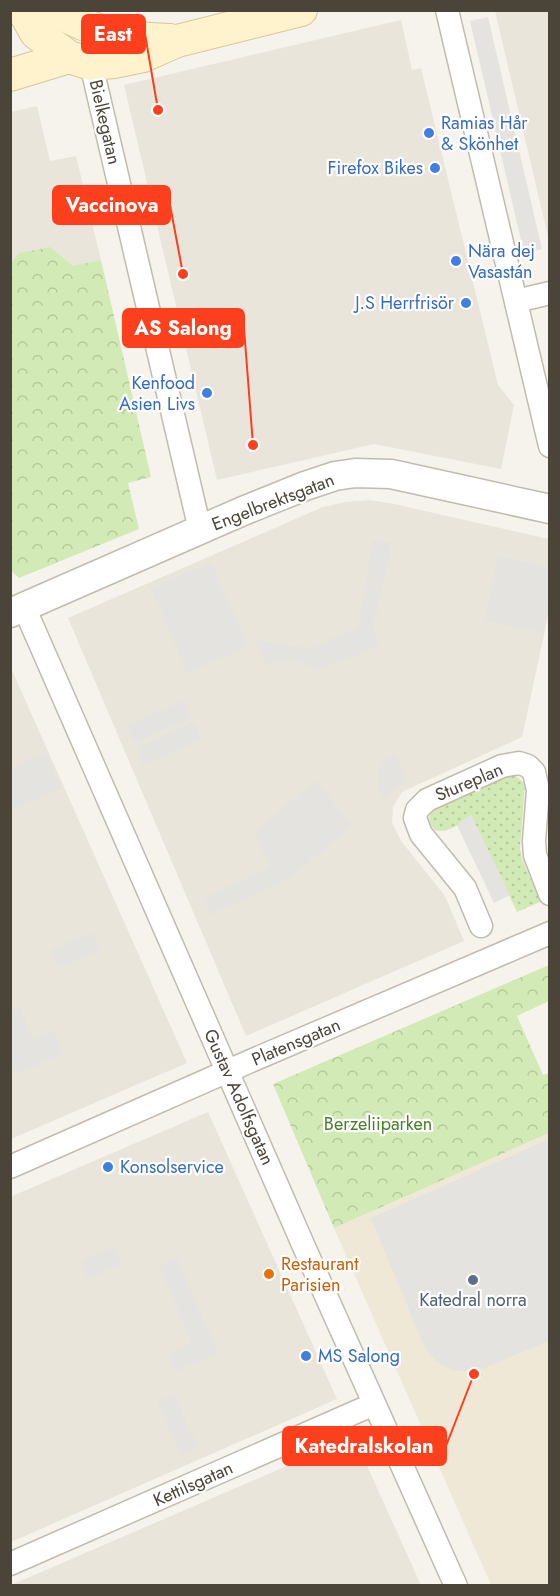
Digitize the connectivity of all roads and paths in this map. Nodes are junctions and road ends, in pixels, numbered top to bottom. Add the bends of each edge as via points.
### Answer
1 (22, 10) edge
2 (56, 10) edge
3 (301, 10) edge
4 (447, 10) edge
5 (177, 41) junction
6 (80, 60) junction
7 (10, 75) edge
8 (549, 293) edge
9 (516, 301) junction
10 (549, 446) edge
11 (549, 509) edge
12 (200, 530) junction
13 (17, 610) edge
14 (549, 894) edge
15 (482, 927) dead end
16 (549, 933) edge
17 (228, 1072) junction
18 (10, 1167) edge
19 (374, 1404) junction
20 (10, 1564) edge
21 (456, 1586) edge

1 - 6 main road via 36,33
2 - 5 main road via 115,36
3 - 5 main road
4 - 9 street
5 - 6 main road via 143,56 114,62
6 - 7 main road
6 - 12 street, Bielkegatan
8 - 9 street
9 - 10 street
11 - 12 street, Engelbrektsgatan via 391,474 355,473 304,486
12 - 13 street, Engelbrektsgatan
13 - 17 street, Gustav Adolfsgatan
14 - 15 street, Stureplan via 535,855 538,790 534,772 528,766 502,766 427,800 417,810 417,826 465,888
16 - 17 street, Platensgatan
17 - 18 street, Platensgatan
17 - 19 street, Gustav Adolfsgatan
19 - 20 street, Kettilsgatan
19 - 21 street, Gustav Adolfsgatan

